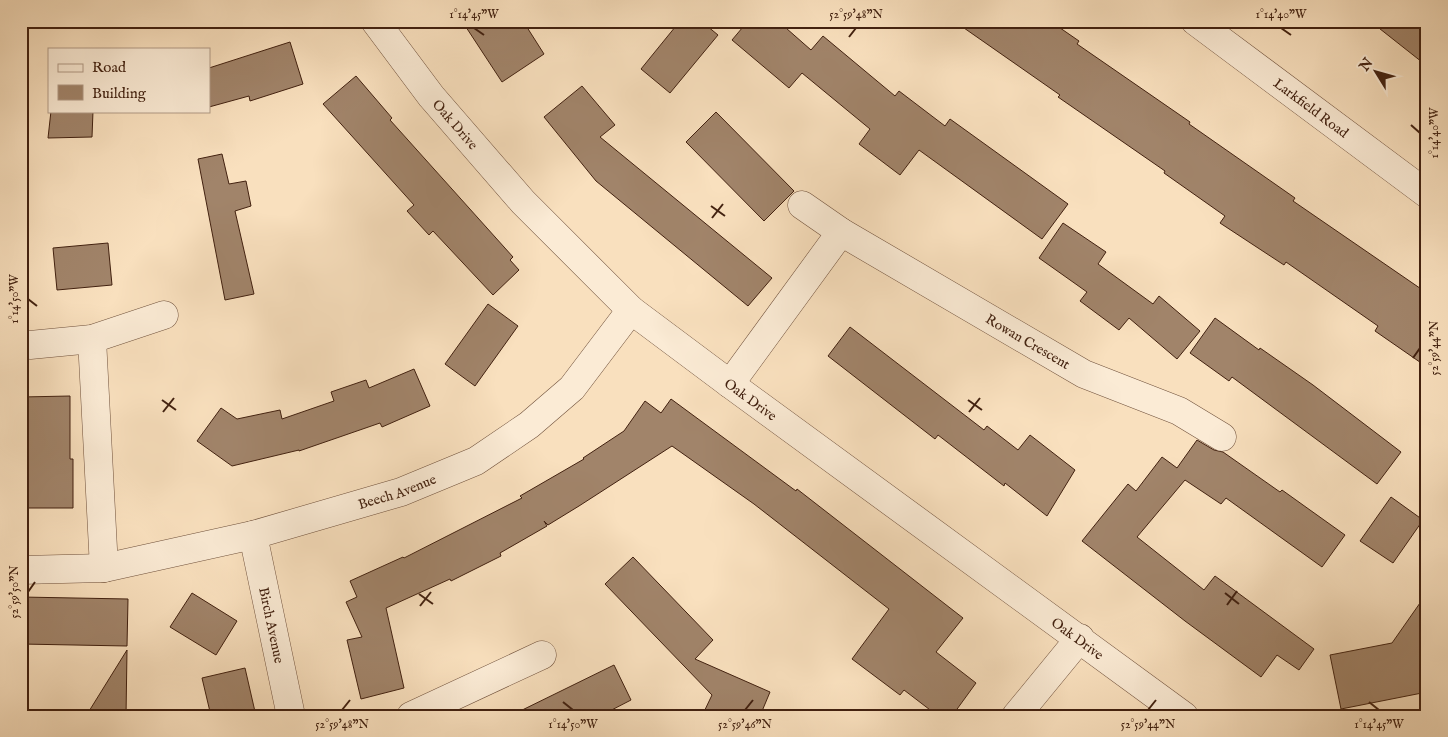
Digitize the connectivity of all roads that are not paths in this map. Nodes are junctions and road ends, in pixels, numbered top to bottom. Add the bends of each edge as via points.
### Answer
1 (375, 21) edge
2 (1195, 21) edge
3 (1427, 194) edge
4 (802, 205) dead end
5 (841, 232) junction
6 (631, 310) junction
7 (164, 315) dead end
8 (92, 339) junction
9 (30, 345) dead end
10 (730, 384) junction
11 (1222, 437) dead end
12 (253, 535) junction
13 (104, 568) junction
14 (21, 570) edge
15 (1080, 638) junction
16 (542, 656) dead end
17 (290, 716) edge
18 (411, 716) edge
19 (1016, 716) edge
20 (1184, 716) edge

1 - 6 street, Oak Drive via 431,96 523,202
2 - 3 street, Larkfield Road
4 - 5 street, Rowan Crescent
5 - 10 street
5 - 11 street, Rowan Crescent via 1084,374 1179,411
6 - 10 street, Oak Drive
6 - 12 street, Beech Avenue via 572,388 529,425 476,461 401,492
7 - 8 street
8 - 9 street
8 - 13 street
10 - 15 street, Oak Drive
12 - 13 street, Beech Avenue
12 - 17 street, Birch Avenue
13 - 14 street, Beech Avenue
15 - 19 street
15 - 20 street, Oak Drive
16 - 18 street

